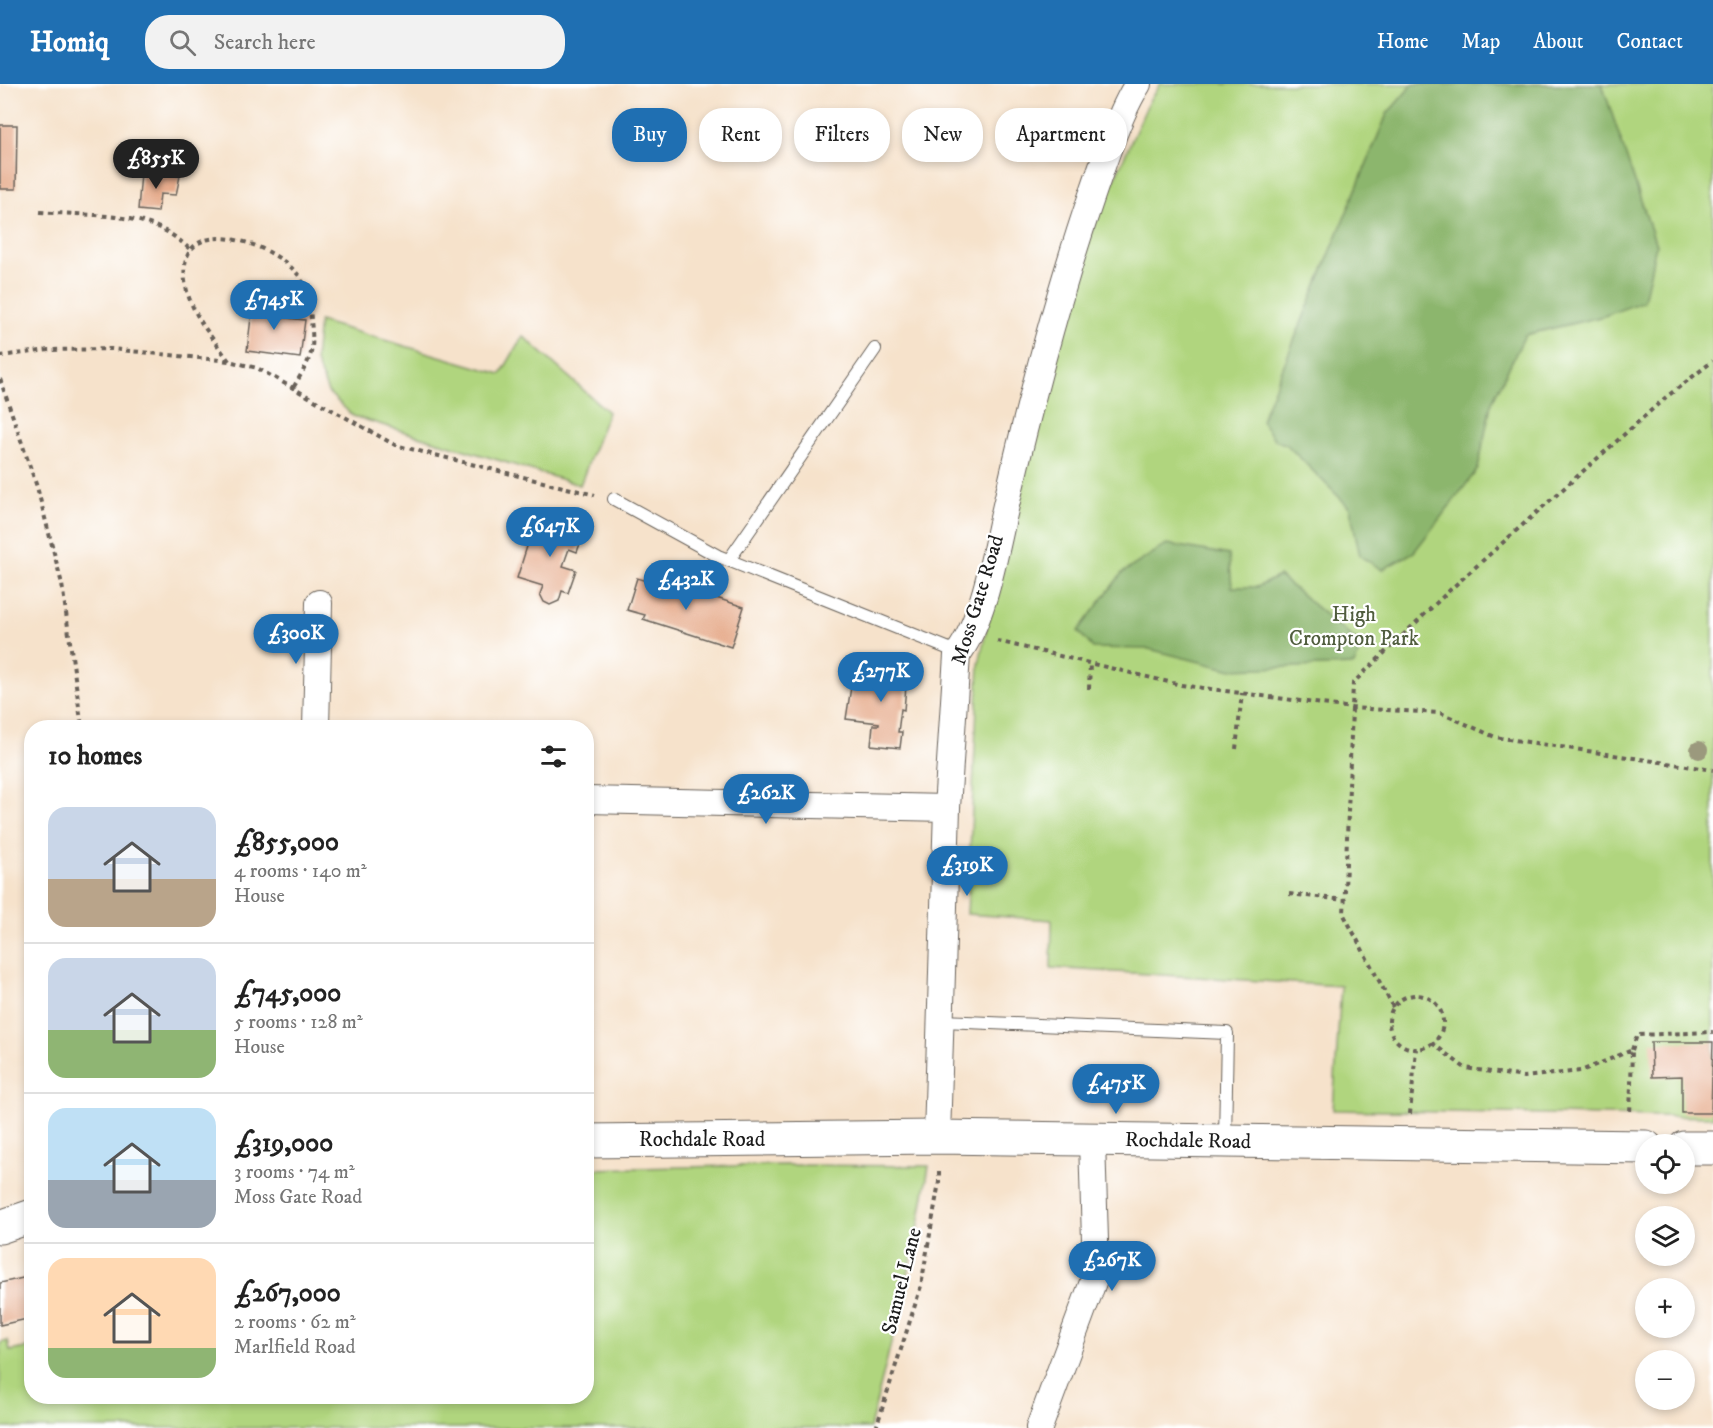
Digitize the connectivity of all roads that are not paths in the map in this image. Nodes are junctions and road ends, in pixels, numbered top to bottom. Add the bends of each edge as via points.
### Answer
1 (1138, 84) edge
2 (875, 349) dead end
3 (614, 499) road end
4 (729, 560) junction
5 (319, 603) dead end
6 (963, 647) junction
7 (316, 720) edge
8 (594, 800) edge
9 (947, 808) junction
10 (943, 1021) junction
11 (937, 1137) junction
12 (1092, 1140) junction
13 (594, 1141) edge
14 (1225, 1142) junction
15 (1635, 1147) edge
16 (1695, 1148) edge
17 (1713, 1148) edge
18 (24, 1219) edge
19 (0, 1227) edge
20 (1038, 1428) edge

1 - 6 street, Moss Gate Road via 1100,172 1068,267 991,567
2 - 4 lane
3 - 4 lane
4 - 6 lane via 947,648
5 - 7 street
6 - 9 street, Moss Gate Road
8 - 9 street
9 - 10 street, Moss Gate Road
10 - 11 street, Moss Gate Road
10 - 14 lane via 1227,1033
11 - 12 main road, Rochdale Road
11 - 13 main road, Rochdale Road
12 - 14 main road, Rochdale Road
12 - 20 street via 1096,1274
14 - 15 main road, Rochdale Road
16 - 17 main road
18 - 19 main road

